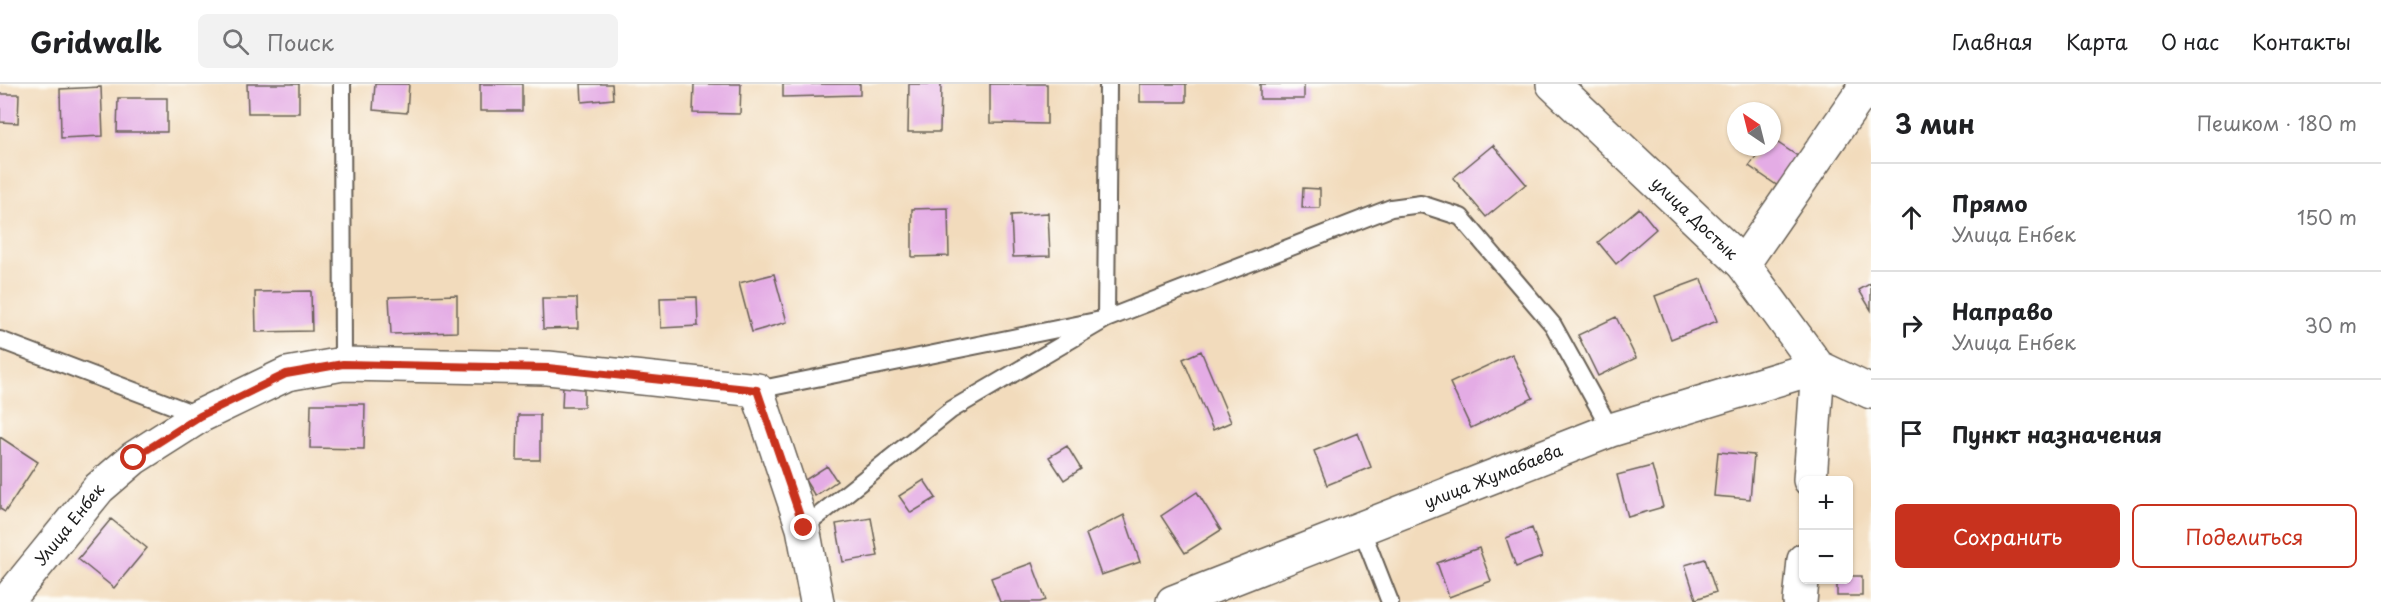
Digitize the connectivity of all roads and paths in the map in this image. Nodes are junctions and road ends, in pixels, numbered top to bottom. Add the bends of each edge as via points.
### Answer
1 (342, 84) edge
2 (1108, 84) edge
3 (1553, 84) edge
4 (1865, 91) edge
5 (1743, 264) junction
6 (1106, 319) junction
7 (0, 340) edge
8 (343, 364) junction
9 (1818, 367) junction
10 (757, 390) junction
11 (1871, 392) edge
12 (200, 416) junction
13 (1611, 430) junction
14 (1810, 476) edge
15 (804, 528) junction
16 (1361, 528) junction
17 (1801, 584) edge
18 (7, 598) edge
19 (817, 602) edge
20 (1173, 602) edge
21 (1390, 602) edge
22 (1800, 602) edge

1 - 8 lane
2 - 6 lane
3 - 5 street, улица Достык
4 - 5 street
5 - 9 street, улица Достык
6 - 10 lane
6 - 13 lane via 1391,208 1421,204 1461,217 1546,316
6 - 15 lane via 951,410
7 - 12 lane
8 - 10 street, Улица Енбек via 548,368
8 - 12 street, Улица Енбек via 286,374
9 - 11 street, улица Достык
9 - 13 street, улица Жумабаева
9 - 14 street
10 - 15 street
12 - 18 street, Улица Енбек via 134,458 99,488
13 - 16 street, улица Жумабаева
15 - 19 street
16 - 20 street, улица Жумабаева
16 - 21 lane
17 - 22 street

